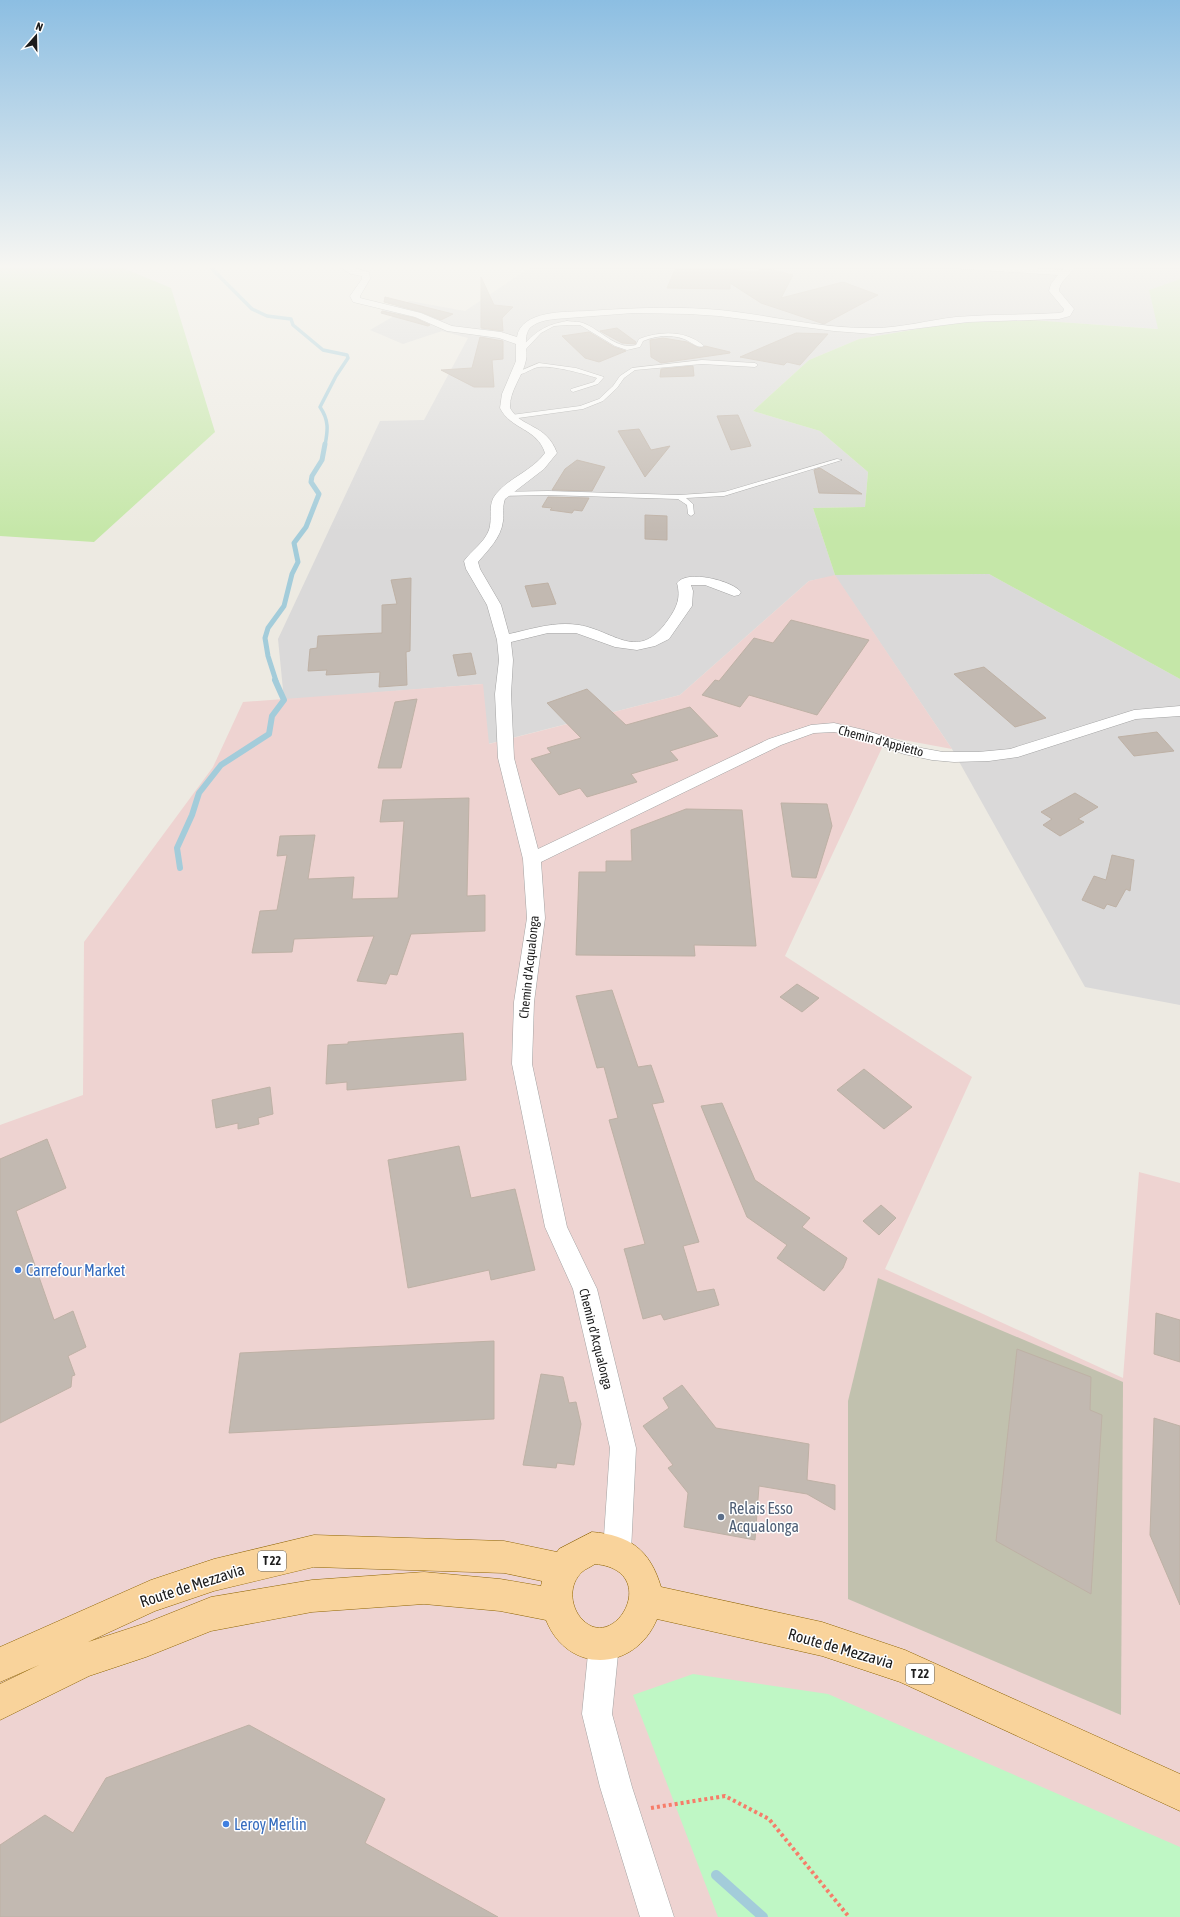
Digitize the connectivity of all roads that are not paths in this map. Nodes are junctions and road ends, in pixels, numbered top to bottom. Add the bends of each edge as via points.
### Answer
1 (521, 354) edge
2 (755, 365) dead end
3 (516, 374) junction
4 (573, 390) dead end
5 (511, 417) junction
6 (839, 460) dead end
7 (502, 494) junction
8 (679, 497) junction
9 (691, 514) dead end
10 (734, 592) dead end
11 (504, 640) junction
12 (1180, 711) edge
13 (532, 859) junction
14 (617, 1551) junction
15 (562, 1569) junction
16 (645, 1600) junction
17 (556, 1606) junction
18 (604, 1644) junction
19 (0, 1665) edge
20 (0, 1703) edge
21 (1180, 1793) edge
22 (657, 1917) edge

1 - 3 street
2 - 5 lane via 702,362 634,369 622,377 616,387 601,400 581,408
3 - 4 lane via 539,365 576,370 601,377 596,383
3 - 5 street via 505,402 505,409
5 - 7 street via 539,434 549,443 551,453 545,463
6 - 8 lane via 724,494
7 - 8 lane
7 - 11 street, Chemin d'Acqualonga via 496,504 497,523 491,539 471,561 494,605
8 - 9 lane via 690,504
10 - 11 street via 702,580 689,580 684,583 685,606 664,636 637,646 615,643 578,629 548,629
11 - 13 street, Chemin d'Acqualonga via 506,758
12 - 13 street, Chemin d'Appietto via 1134,715 1012,754 997,756 921,754 844,730 825,727 804,731 775,742
13 - 14 street, Chemin d'Acqualonga via 536,918 524,1002 522,1064 556,1227 585,1290 623,1448
14 - 15 main road via 592,1548 576,1556
14 - 16 main road via 629,1559 638,1570 644,1584
15 - 17 main road via 557,1581
15 - 19 main road, Route de Mezzavia / T 22 via 504,1557 314,1552 214,1575 152,1596
16 - 18 main road via 636,1625 627,1635
16 - 21 main road, Route de Mezzavia / T 22 via 822,1639 905,1667
17 - 18 main road via 562,1621 573,1634 588,1642
17 - 20 main road via 500,1595 424,1588 312,1596 211,1614 146,1640 82,1661
18 - 22 street via 597,1714

